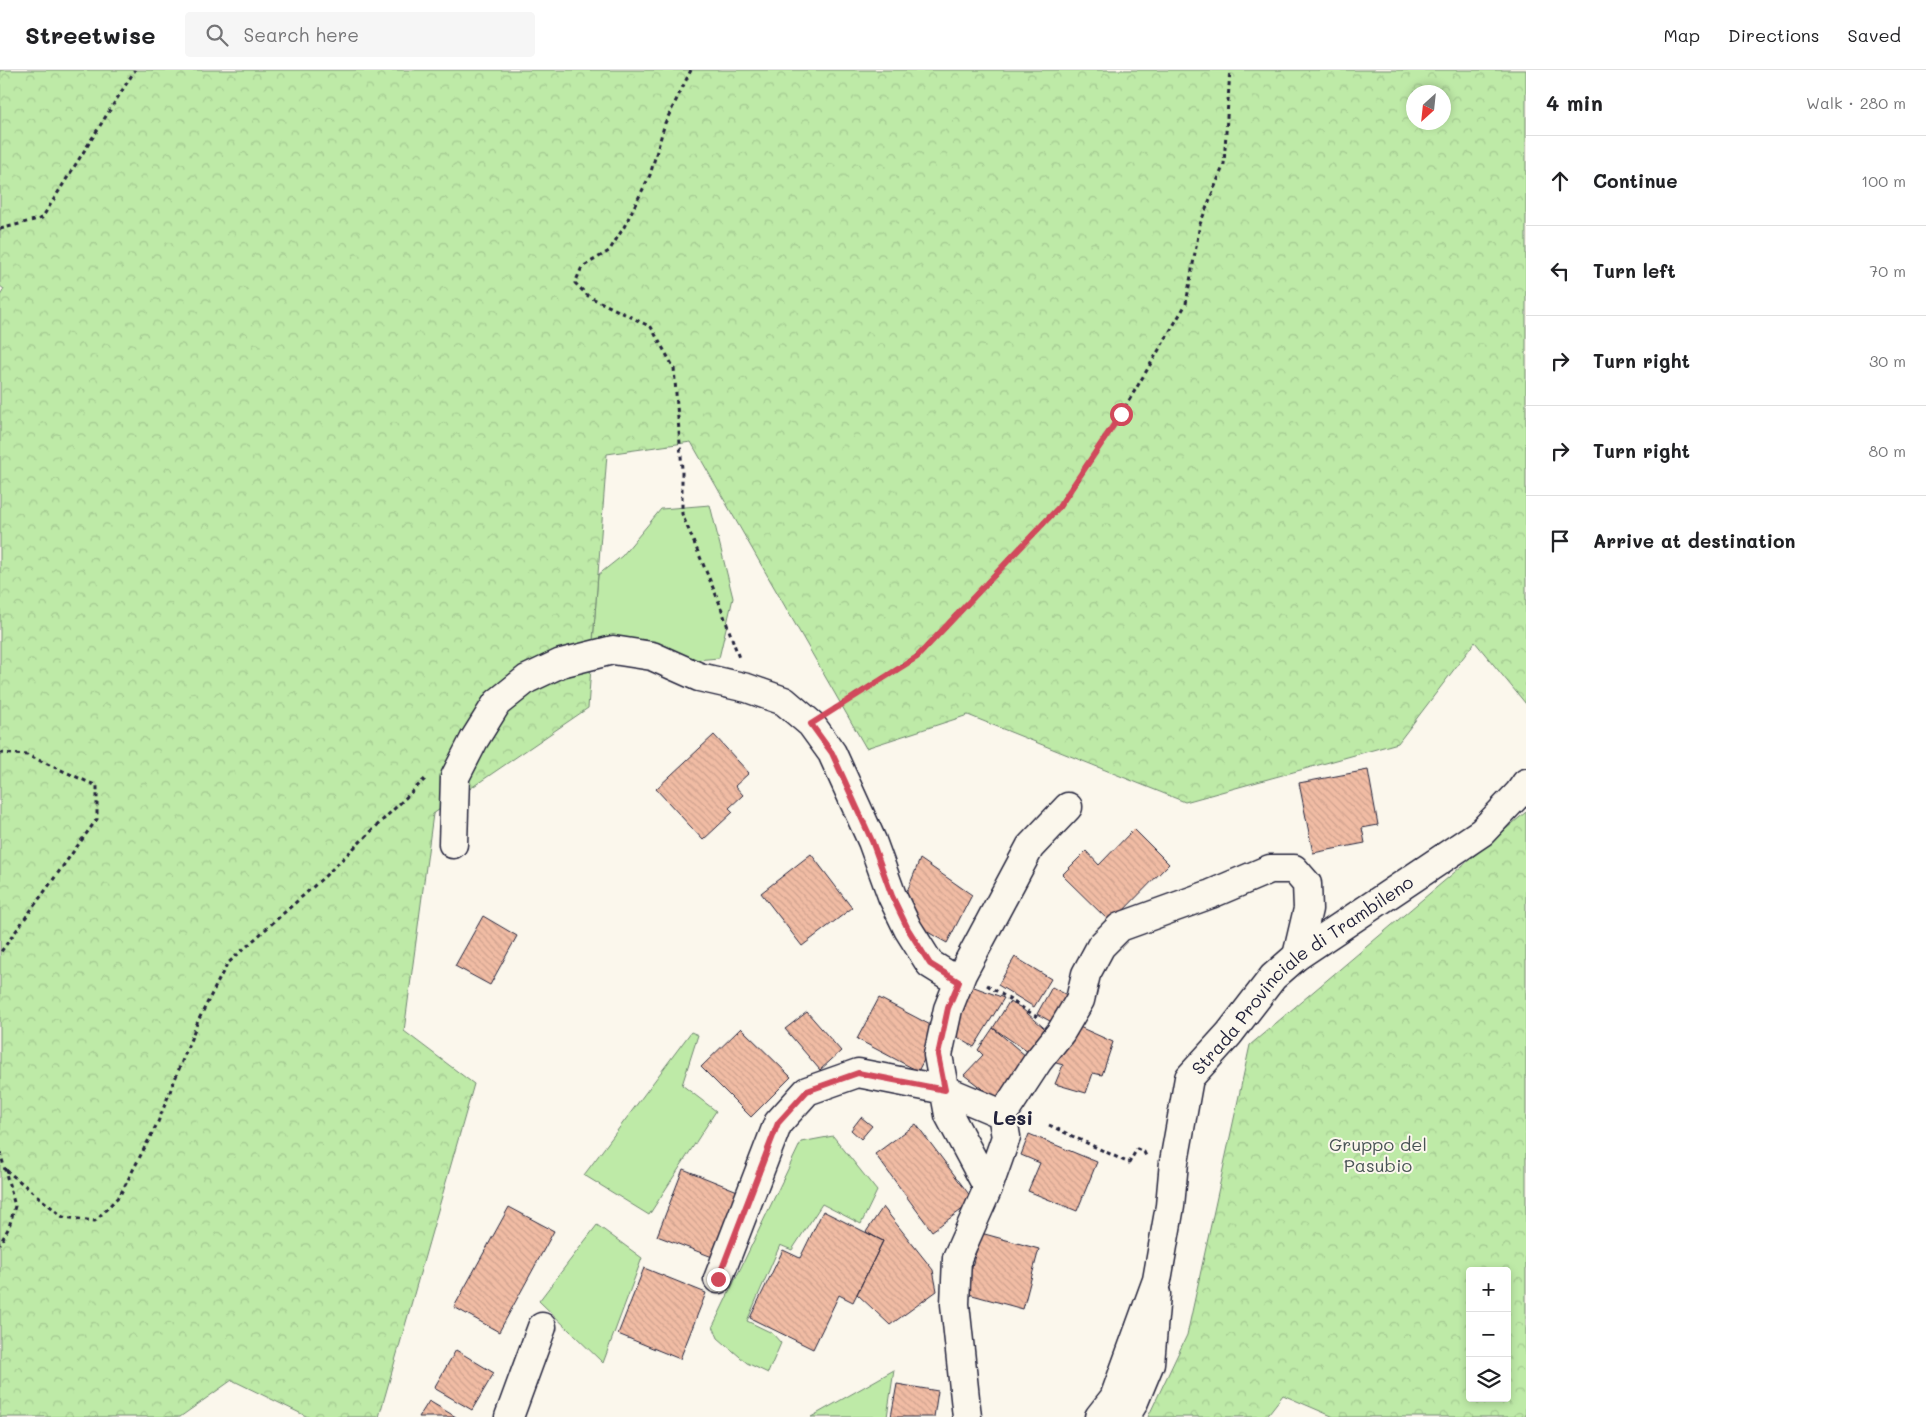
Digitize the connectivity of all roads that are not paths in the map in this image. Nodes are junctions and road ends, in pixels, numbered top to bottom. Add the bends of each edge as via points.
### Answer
1 (1526, 783) edge
2 (1068, 808) dead end
3 (453, 844) dead end
4 (1297, 956) junction
5 (959, 982) junction
6 (945, 1090) junction
7 (1002, 1114) junction
8 (988, 1188) junction
9 (718, 1279) dead end
10 (1157, 1280) junction
11 (542, 1327) dead end
12 (510, 1417) edge
13 (967, 1417) edge
14 (1099, 1417) edge
15 (1125, 1417) edge

1 - 4 street, Strada Provinciale di Trambileno via 1482,832
2 - 5 street via 1030,847
3 - 5 street via 455,777 497,703 527,680 561,663 613,650 652,656 699,677 784,701 811,724 832,753 908,929 930,964
4 - 7 street via 1308,909 1308,884 1294,869 1270,869 1120,927 1101,946 1086,974 1080,1000
4 - 10 street, Strada Provinciale di Trambileno via 1273,977 1229,1034 1189,1078
5 - 6 street via 948,1008 938,1055
6 - 7 street
6 - 8 street via 949,1115
6 - 9 street via 858,1073 807,1091 778,1123
7 - 8 street via 1006,1136
8 - 13 street via 957,1258 955,1304
10 - 14 street, Strada Provinciale di Trambileno via 1114,1398
10 - 15 street via 1150,1363
11 - 12 street

